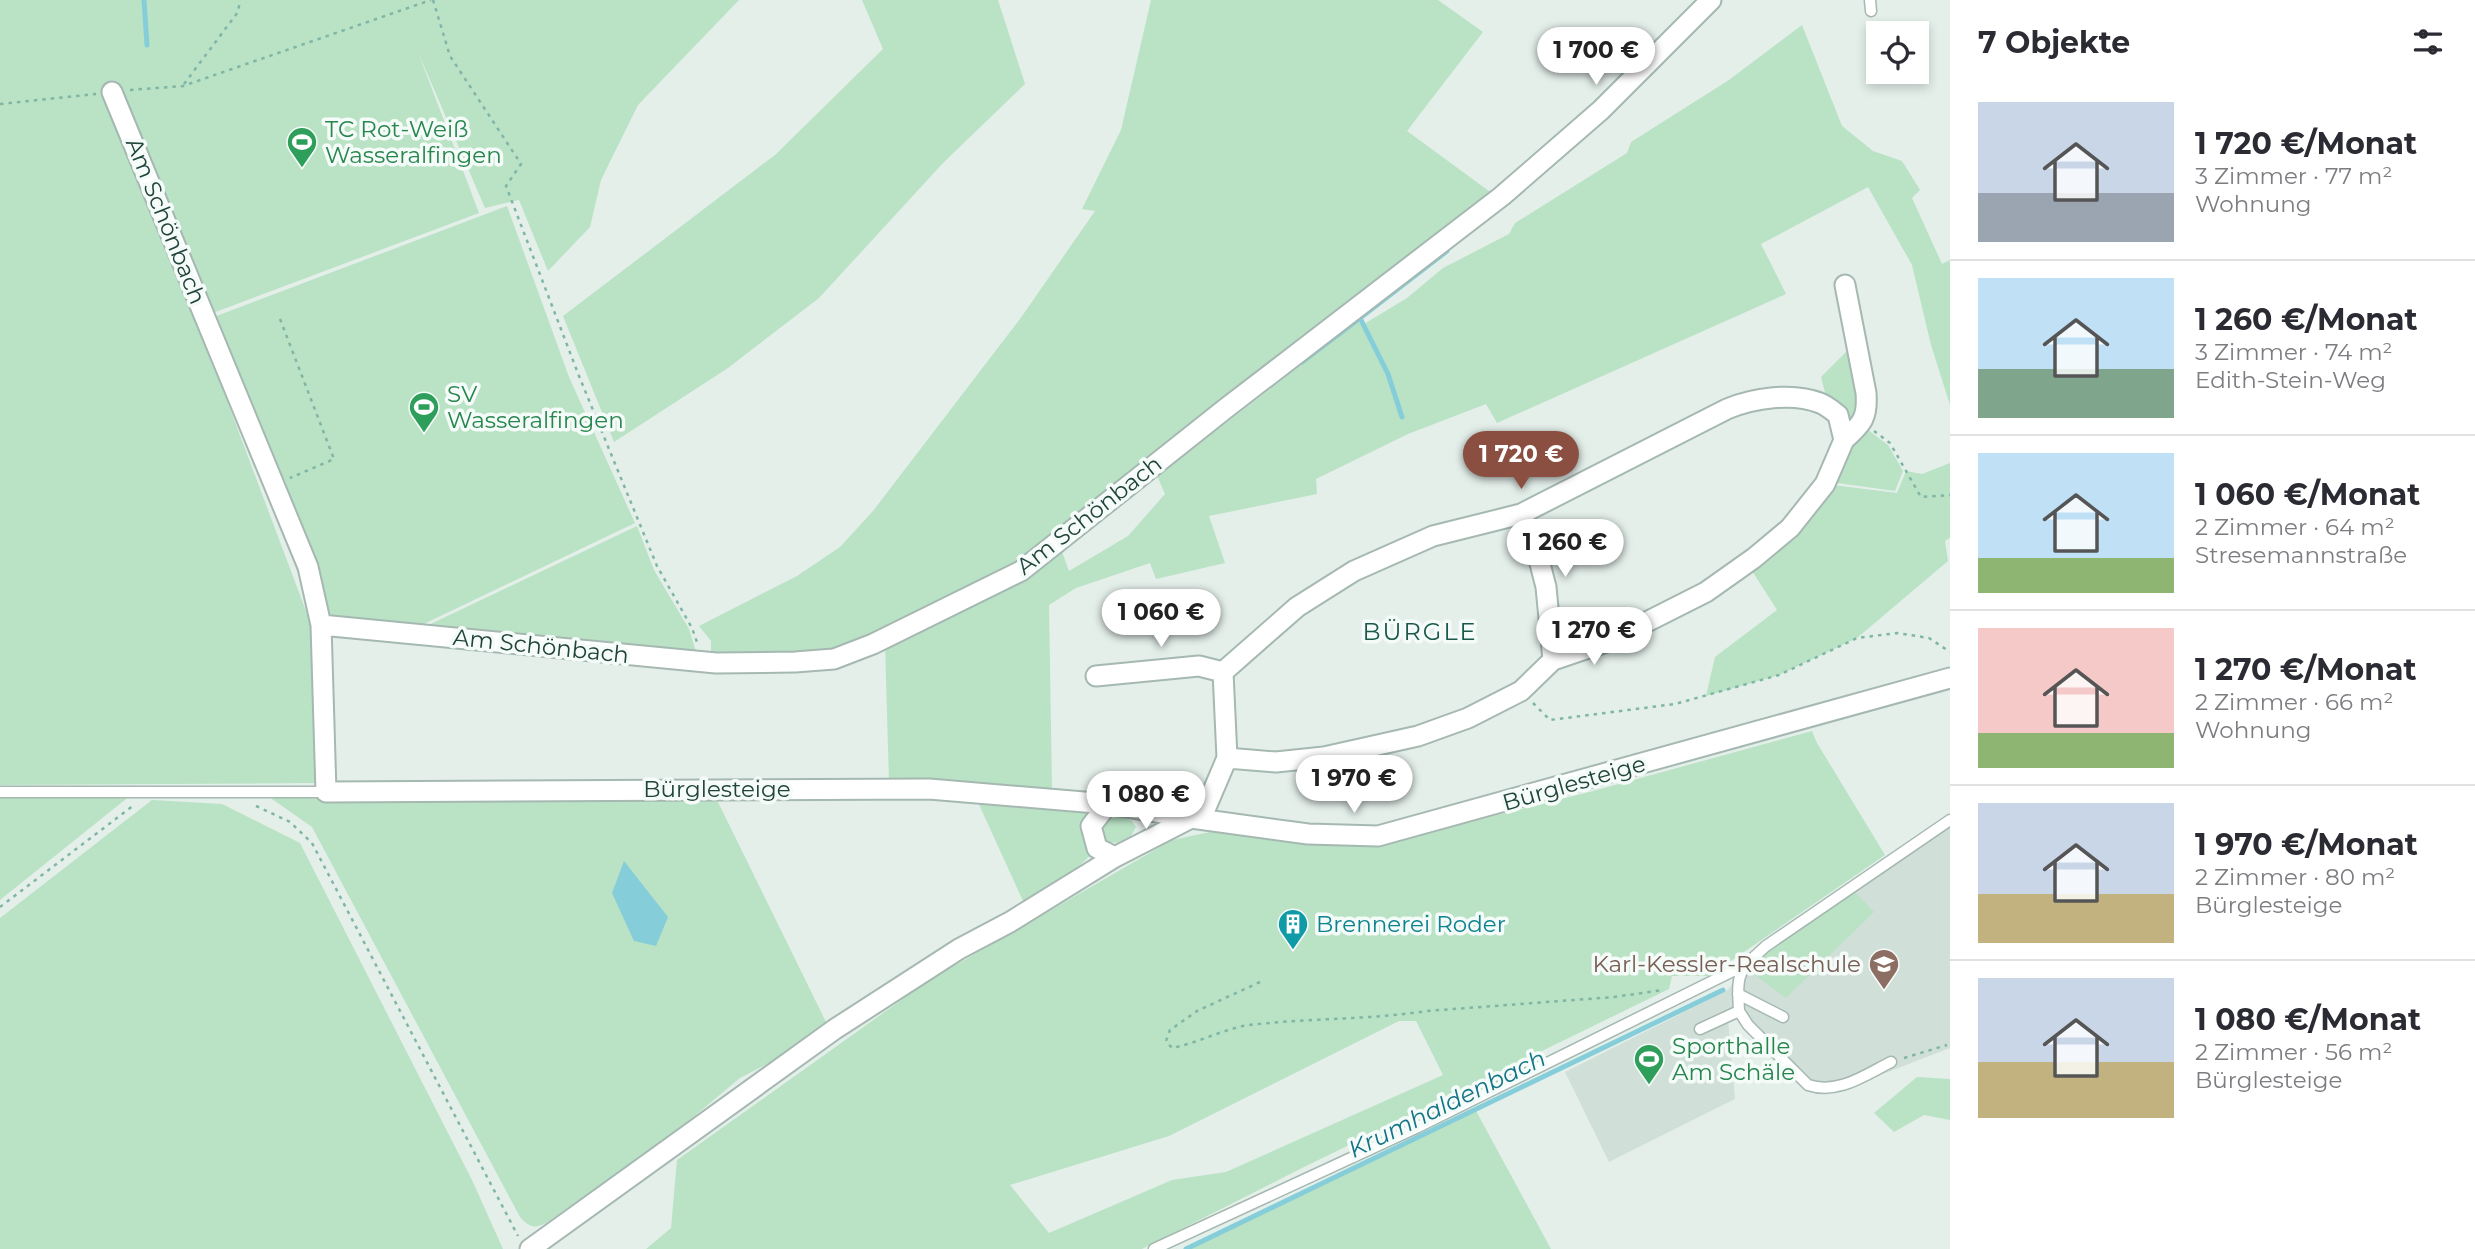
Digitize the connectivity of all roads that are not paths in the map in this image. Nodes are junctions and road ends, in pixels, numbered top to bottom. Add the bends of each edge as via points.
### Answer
1 (1710, 0) edge
2 (112, 92) road end
3 (1845, 285) dead end
4 (1844, 440) junction
5 (1521, 514) junction
6 (321, 625) junction
7 (1553, 660) junction
8 (1223, 672) junction
9 (1096, 676) dead end
10 (1950, 678) edge
11 (1227, 758) junction
12 (0, 792) edge
13 (326, 792) junction
14 (1108, 804) junction
15 (1196, 819) junction
16 (1950, 820) edge
17 (1115, 857) junction
18 (1743, 966) junction
19 (1738, 995) junction
20 (1739, 1011) junction
21 (1783, 1017) dead end
22 (1700, 1029) dead end
23 (1891, 1062) road end
24 (524, 1243) edge
25 (1154, 1249) edge

1 - 6 street, Am Schönbach via 1601,110 1503,195 1021,571 873,644 834,659 703,662
2 - 6 street, Am Schönbach via 308,567
3 - 4 street via 1867,408 1862,424
4 - 5 street via 1838,415 1820,403 1775,397 1747,401
4 - 7 street via 1825,484 1790,528 1754,558 1706,592 1609,641
5 - 7 street via 1535,544 1546,587
5 - 8 street via 1433,536 1354,571 1297,607
6 - 13 street, Am Schönbach
7 - 11 street via 1521,691 1468,718 1418,736 1325,757 1276,762
8 - 9 street via 1199,666
8 - 11 street
10 - 15 street, Bürglesteige via 1378,836 1308,834
11 - 15 street
12 - 13 lane
13 - 14 street, Bürglesteige via 929,789
14 - 15 street, Bürglesteige
14 - 17 street via 1091,826 1097,848
15 - 17 street
16 - 18 lane via 1816,910
17 - 24 street via 959,949
18 - 19 lane
18 - 25 lane via 1418,1127
19 - 20 lane
19 - 21 lane
20 - 22 lane
20 - 23 lane via 1808,1085 1819,1089 1838,1088

